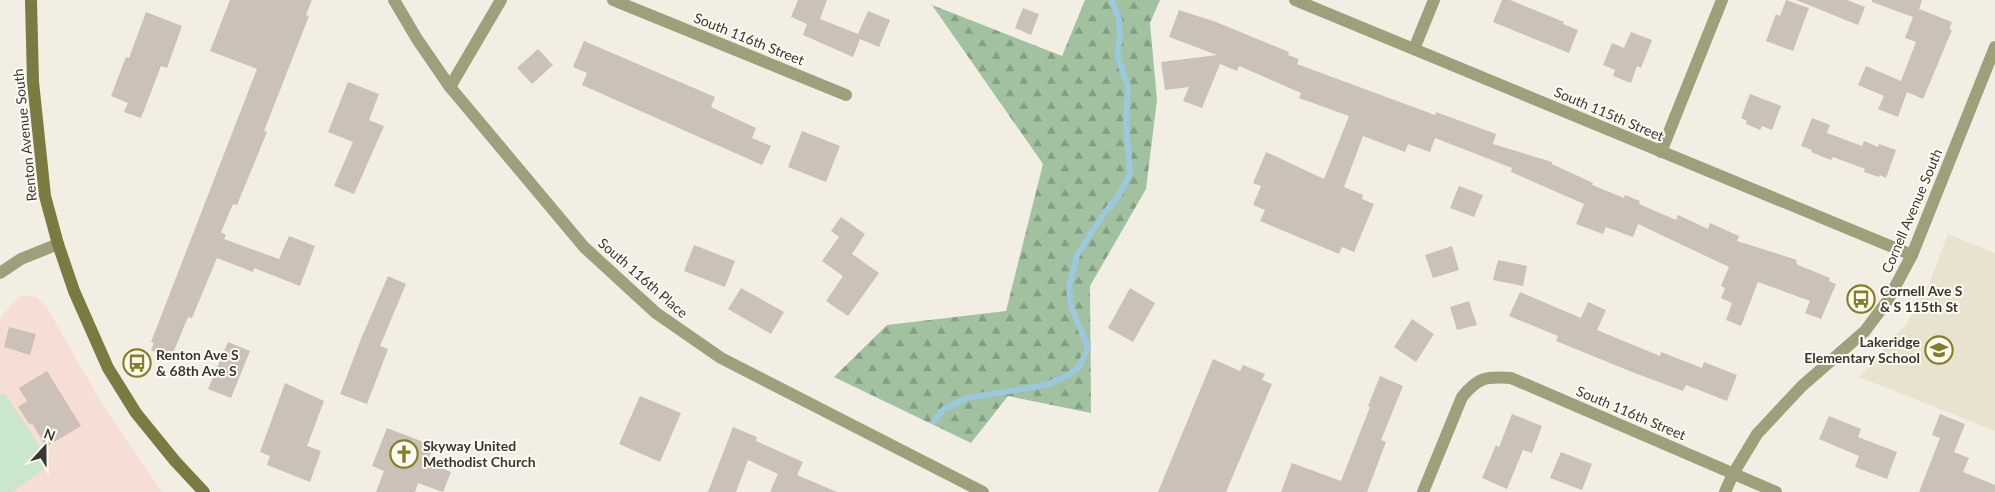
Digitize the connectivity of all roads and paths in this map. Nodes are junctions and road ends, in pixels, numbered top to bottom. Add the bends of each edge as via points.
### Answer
1 (31, 0) edge
2 (394, 0) edge
3 (501, 0) edge
4 (613, 0) edge
5 (1295, 0) edge
6 (1434, 0) edge
7 (1722, 0) edge
8 (1995, 47) edge
9 (1414, 49) junction
10 (450, 87) junction
11 (846, 95) dead end
12 (1661, 152) junction
13 (58, 244) junction
14 (1912, 255) junction
15 (0, 273) edge
16 (1733, 474) junction
17 (204, 492) edge
18 (983, 492) edge
19 (1424, 492) edge
20 (1725, 492) edge
21 (1776, 492) edge

1 - 13 main road, Renton Avenue South via 33,82 44,186
2 - 10 street, South 116th Place
3 - 10 street
4 - 11 street, South 116th Street
5 - 9 street, South 115th Street
6 - 9 street
7 - 12 street
8 - 14 street, Cornell Avenue South
9 - 12 street, South 115th Street
10 - 18 street, South 116th Place via 584,247 656,313 721,358
12 - 14 street, South 115th Street
13 - 15 street via 21,259
13 - 17 main road, Renton Avenue South via 74,291 108,368 153,436
14 - 16 street, Cornell Avenue South via 1870,326 1802,386 1757,434
16 - 19 street, South 116th Street via 1511,378 1491,376 1472,385 1462,397
16 - 20 street, Cornell Avenue South
16 - 21 street, South 116th Street

